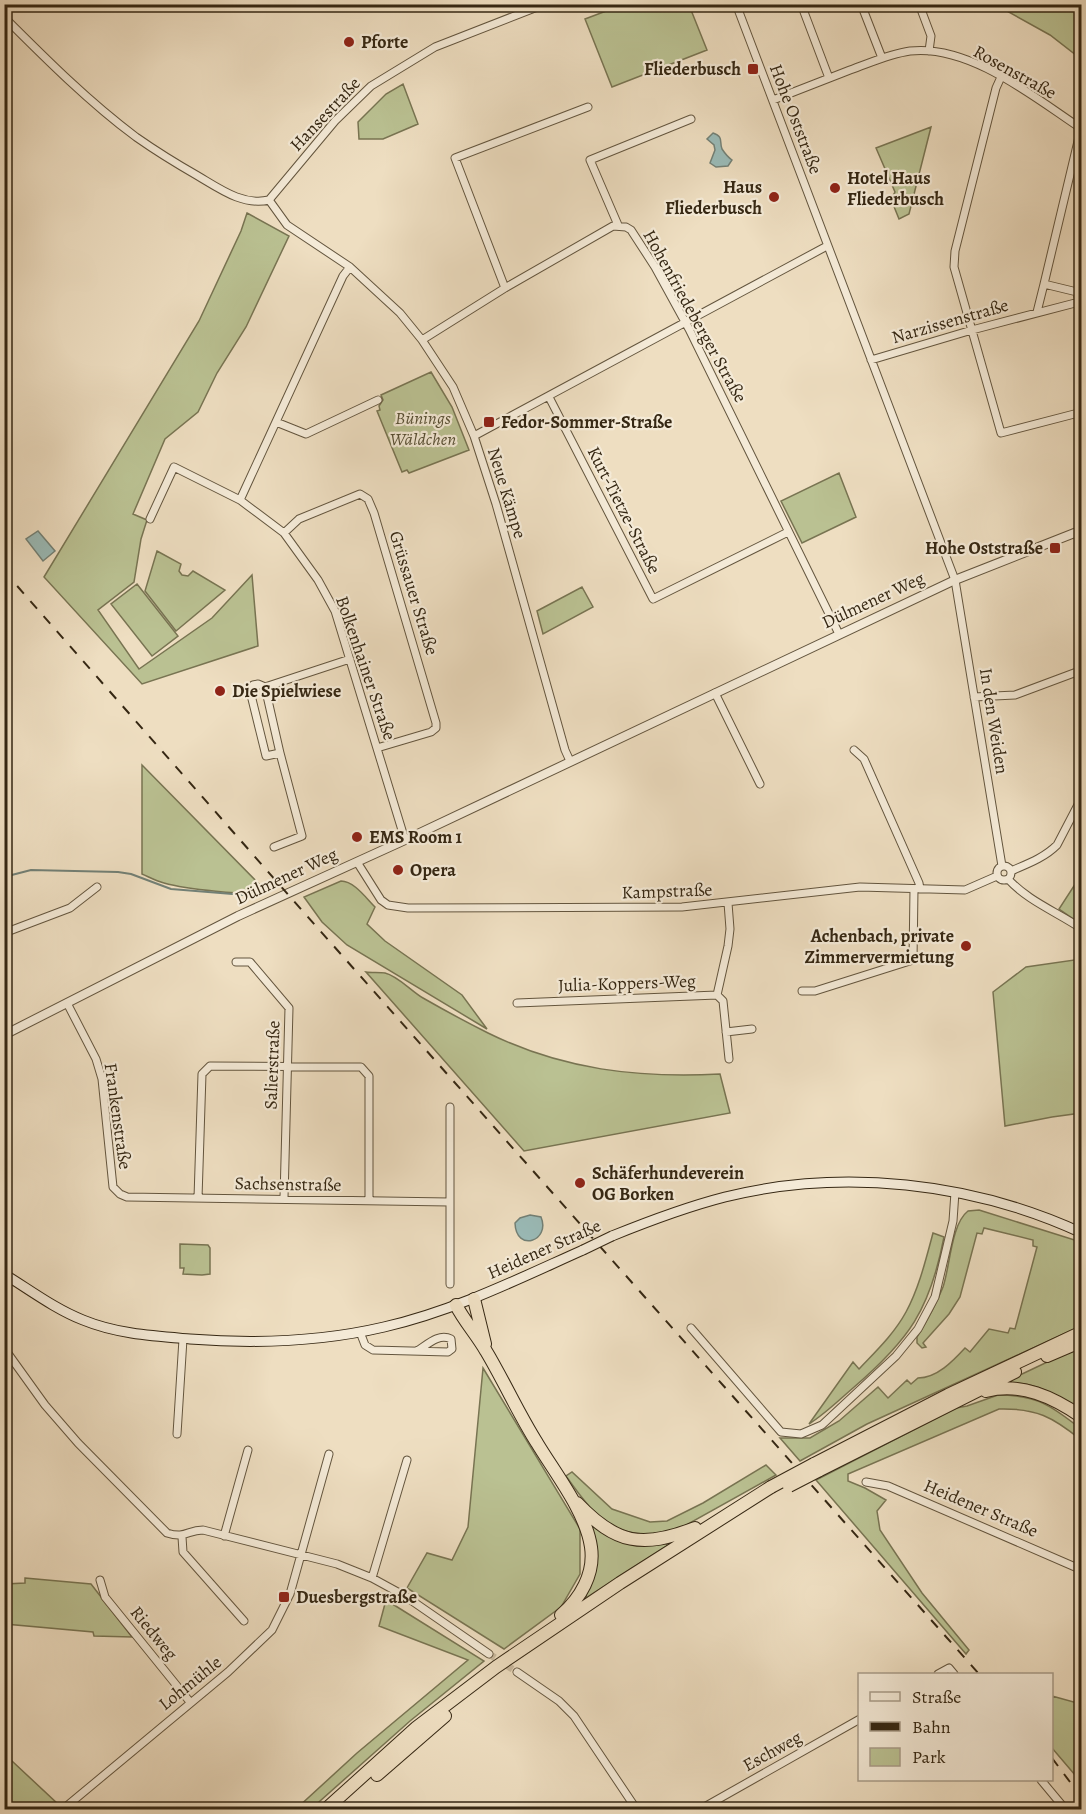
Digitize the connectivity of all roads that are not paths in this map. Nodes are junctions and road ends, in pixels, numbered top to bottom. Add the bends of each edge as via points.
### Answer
1 (545, 4) edge
2 (736, 4) edge
3 (801, 4) edge
4 (861, 4) edge
5 (920, 4) edge
6 (4, 18) edge
7 (929, 51) junction
8 (882, 58) junction
9 (1000, 77) junction
10 (829, 78) junction
11 (773, 100) junction
12 (588, 107) dead end
13 (691, 119) dead end
14 (1082, 131) edge
15 (269, 200) junction
16 (618, 225) junction
17 (827, 246) junction
18 (350, 267) junction
19 (1044, 284) junction
20 (505, 288) junction
21 (1037, 312) junction
22 (685, 322) junction
23 (972, 330) junction
24 (422, 340) junction
25 (871, 360) junction
26 (549, 397) junction
27 (378, 400) dead end
28 (1082, 411) edge
29 (276, 422) junction
30 (474, 436) junction
31 (240, 500) junction
32 (150, 519) dead end
33 (1082, 530) edge
34 (284, 532) junction
35 (788, 532) junction
36 (955, 580) junction
37 (839, 634) junction
38 (350, 658) junction
39 (1082, 670) edge
40 (265, 687) junction
41 (715, 693) junction
42 (974, 697) junction
43 (377, 748) junction
44 (854, 750) dead end
45 (280, 753) junction
46 (570, 761) junction
47 (760, 784) dead end
48 (1082, 796) edge
49 (405, 840) junction
50 (274, 848) dead end
51 (357, 862) junction
52 (1002, 866) junction
53 (1010, 875) junction
54 (997, 876) junction
55 (97, 887) dead end
56 (917, 889) junction
57 (728, 903) junction
58 (1082, 929) edge
59 (4, 933) edge
60 (236, 962) dead end
61 (802, 991) dead end
62 (717, 995) junction
63 (67, 1003) junction
64 (517, 1003) dead end
65 (752, 1029) dead end
66 (726, 1032) junction
67 (4, 1035) edge
68 (729, 1059) dead end
69 (287, 1067) junction
70 (450, 1107) dead end
71 (955, 1192) junction
72 (127, 1197) joint
73 (198, 1198) junction
74 (284, 1198) junction
75 (369, 1200) junction
76 (449, 1202) junction
77 (1082, 1233) edge
78 (4, 1274) edge
79 (450, 1284) dead end
80 (474, 1299) junction
81 (456, 1305) junction
82 (691, 1328) dead end
83 (360, 1332) junction
84 (1082, 1332) edge
85 (183, 1339) junction
86 (1082, 1341) edge
87 (4, 1348) edge
88 (417, 1351) dead end
89 (486, 1351) junction
90 (953, 1402) junction
91 (1082, 1417) edge
92 (177, 1434) dead end
93 (248, 1450) dead end
94 (329, 1455) dead end
95 (407, 1460) dead end
96 (816, 1467) junction
97 (866, 1482) dead end
98 (772, 1490) junction
99 (570, 1496) junction
100 (719, 1519) junction
101 (224, 1536) junction
102 (182, 1537) junction
103 (301, 1555) junction
104 (1082, 1570) edge
105 (372, 1578) junction
106 (100, 1580) dead end
107 (244, 1622) dead end
108 (519, 1651) junction
109 (489, 1654) tunnel mouth
110 (517, 1672) tunnel mouth
111 (940, 1673) edge
112 (953, 1673) edge
113 (190, 1702) junction
114 (858, 1720) edge
115 (1043, 1781) edge
116 (62, 1809) edge
117 (325, 1809) edge
118 (338, 1809) edge
119 (637, 1809) edge
120 (699, 1809) edge
121 (1066, 1809) edge

1 - 15 street, Hansestraße via 435,48 371,86 335,121
2 - 11 street, Hohe Oststraße
3 - 10 street
4 - 8 street
5 - 7 street via 931,36
6 - 15 street via 136,136 227,193 246,200
7 - 8 street, Rosenstraße
7 - 9 street, Rosenstraße via 953,56
8 - 10 street, Rosenstraße
9 - 14 street, Rosenstraße
9 - 23 street via 954,267
10 - 11 street, Rosenstraße
11 - 17 street, Hohe Oststraße
12 - 20 street via 455,159
13 - 16 street via 590,160
14 - 19 street, Narzissenstraße
15 - 18 street, Neue Kämpe via 286,225
16 - 20 street, Hohenfriedeberger Straße
16 - 22 street, Hohenfriedeberger Straße via 631,230
17 - 22 street
17 - 25 street, Hohe Oststraße
18 - 24 street, Neue Kämpe via 400,313
18 - 29 street
19 - 21 street, Narzissenstraße
19 - 21 street, Narzissenstraße via 1077,292 1079,302
20 - 24 street, Hohenfriedeberger Straße
21 - 23 street, Narzissenstraße
22 - 26 street
22 - 35 street, Hohenfriedeberger Straße
23 - 25 street, Narzissenstraße
23 - 28 street via 1001,434
24 - 30 street, Neue Kämpe via 453,387
25 - 36 street, Hohe Oststraße
26 - 30 street
26 - 35 street, Kurt-Tietze-Straße via 653,599
27 - 29 street via 306,434
29 - 31 street
30 - 46 street, Neue Kämpe
31 - 32 street, Bolkenhainer Straße via 174,467
31 - 34 street, Bolkenhainer Straße
33 - 36 street, Dülmener Weg
34 - 38 street, Bolkenhainer Straße via 335,611
34 - 43 street, Grüssauer Straße via 299,519 360,494 368,499 436,723 431,732
35 - 37 street, Hohenfriedeberger Straße
36 - 37 street, Dülmener Weg
36 - 42 street, In den Weiden
37 - 41 street, Dülmener Weg
38 - 40 street
38 - 43 street, Bolkenhainer Straße
39 - 42 street via 1015,695
40 - 45 street
40 - 45 street via 258,684 250,691 266,756
41 - 46 street, Dülmener Weg
41 - 47 street
42 - 52 street, In den Weiden
43 - 49 street, Bolkenhainer Straße
44 - 56 street via 864,759 920,883
45 - 50 street via 302,836
46 - 49 street, Dülmener Weg
48 - 53 street via 1052,851
49 - 51 street, Dülmener Weg
51 - 57 street, Kampstraße via 381,900 408,908 682,907
51 - 63 street, Dülmener Weg via 238,916
52 - 53 street
52 - 54 street
53 - 54 street via 1002,880
53 - 58 street via 1017,889
54 - 56 street, Kampstraße via 964,890
55 - 59 street via 69,908
56 - 57 street, Kampstraße via 860,887
56 - 61 street via 913,960 815,991
57 - 62 street, Julia-Koppers-Weg via 728,946
60 - 69 street, Salierstraße via 250,962 289,1008
62 - 64 street, Julia-Koppers-Weg
62 - 66 street via 723,1000
63 - 67 street, Dülmener Weg
63 - 72 street, Frankenstraße via 96,1059 102,1079 113,1187
65 - 66 street
66 - 68 street
69 - 73 street via 210,1066 202,1074
69 - 74 street, Salierstraße
69 - 75 street via 361,1067 369,1076
70 - 76 street
71 - 77 main road, Heidener Straße via 1016,1207
71 - 80 main road, Heidener Straße, bridge via 857,1182 777,1188 726,1197 612,1236
71 - 82 street via 953,1221 935,1297 918,1329 896,1356 822,1425 801,1434 781,1432
72 - 73 street, Sachsenstraße
73 - 74 street, Sachsenstraße
74 - 75 street, Sachsenstraße
75 - 76 street, Sachsenstraße
76 - 79 street
78 - 85 main road, Heidener Straße via 81,1320 126,1333
80 - 81 main road, Heidener Straße
80 - 89 highway
81 - 83 main road, Heidener Straße
81 - 89 highway
83 - 85 main road, Heidener Straße via 286,1341
83 - 88 street via 365,1345 373,1350
84 - 96 highway via 948,1395
85 - 92 street
86 - 90 highway
87 - 102 street via 78,1443 164,1531
89 - 99 highway
90 - 91 highway via 996,1389 1030,1390
90 - 96 highway
93 - 101 street
94 - 103 street, Lohmühle
95 - 105 street
96 - 98 highway, bridge
97 - 104 street, Heidener Straße via 888,1486
98 - 100 highway
98 - 118 highway via 622,1586 503,1671 422,1734
99 - 100 highway via 607,1530 637,1540 670,1537
99 - 108 highway via 591,1548 589,1578 569,1608
100 - 108 highway
101 - 102 street via 198,1530
101 - 103 street
102 - 107 street via 183,1552
103 - 105 street
103 - 113 street, Lohmühle via 290,1594 272,1630
105 - 109 street
106 - 113 street, Riedweg via 105,1597
108 - 117 highway via 417,1727
110 - 119 street via 574,1716
111 - 112 street via 949,1668
113 - 116 street, Lohmühle
114 - 120 street, Eschweg
115 - 121 street

